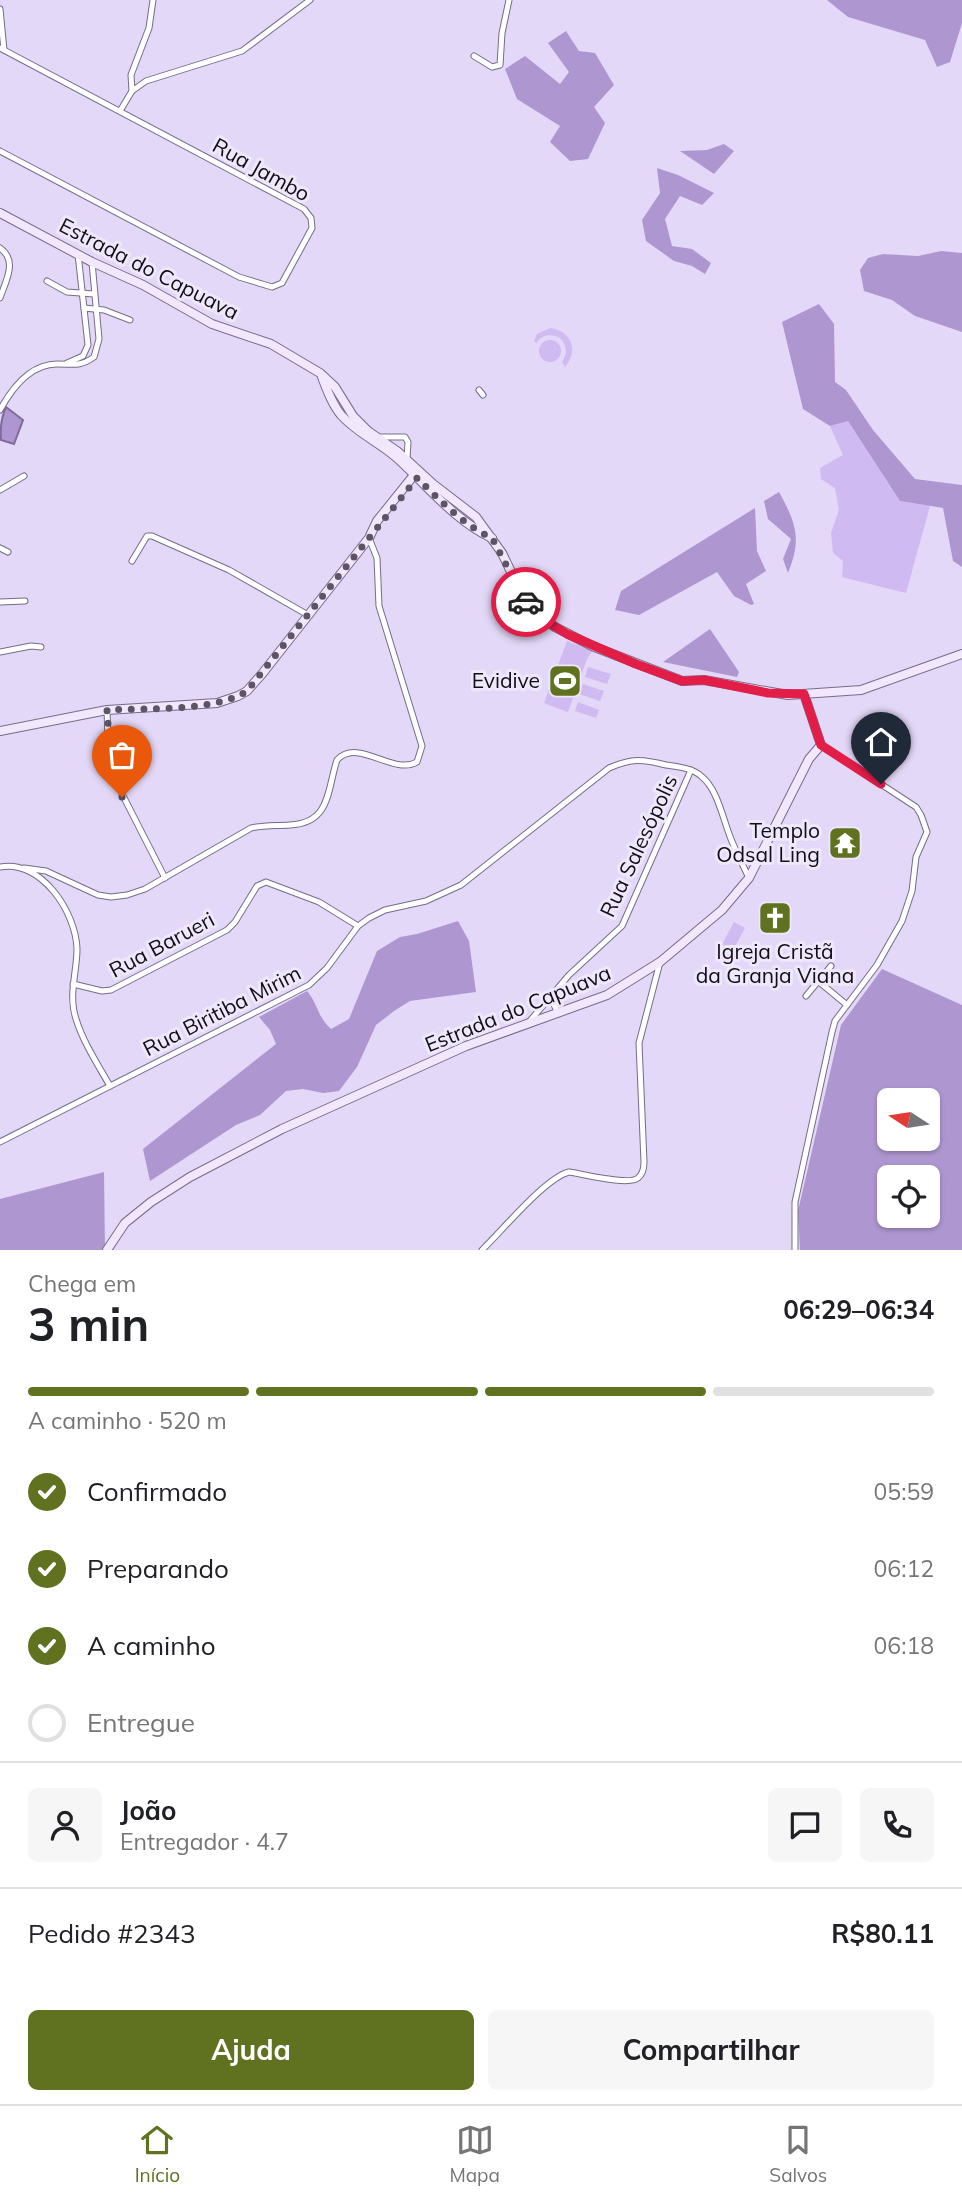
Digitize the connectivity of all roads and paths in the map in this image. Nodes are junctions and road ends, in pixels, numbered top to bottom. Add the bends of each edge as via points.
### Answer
1 (153, 0) edge
2 (310, 0) edge
3 (509, 0) edge
4 (0, 9) edge
5 (2, 49) edge
6 (474, 56) dead end
7 (132, 91) junction
8 (120, 111) junction
9 (0, 151) edge
10 (0, 213) edge
11 (0, 248) edge
12 (78, 254) junction
13 (92, 262) junction
14 (47, 281) dead end
15 (82, 294) junction
16 (94, 294) junction
17 (0, 298) edge
18 (96, 308) junction
19 (84, 309) junction
20 (86, 319) junction
21 (97, 319) junction
22 (130, 320) dead end
23 (64, 364) junction
24 (320, 373) junction
25 (348, 407) junction
26 (0, 410) edge
27 (339, 413) junction
28 (377, 438) junction
29 (407, 459) junction
30 (24, 476) dead end
31 (415, 476) junction
32 (0, 490) edge
33 (469, 517) junction
34 (369, 538) junction
35 (0, 548) edge
36 (8, 552) dead end
37 (132, 561) dead end
38 (26, 601) dead end
39 (0, 602) edge
40 (307, 615) junction
41 (41, 647) dead end
42 (0, 652) edge
43 (962, 654) edge
44 (804, 694) junction
45 (107, 710) junction
46 (0, 731) edge
47 (821, 745) junction
48 (691, 770) junction
49 (0, 867) edge
50 (24, 868) junction
51 (46, 871) junction
52 (165, 878) junction
53 (749, 878) junction
54 (43, 881) junction
55 (358, 926) junction
56 (660, 962) junction
57 (831, 966) dead end
58 (818, 981) junction
59 (73, 984) junction
60 (550, 995) junction
61 (806, 996) dead end
62 (847, 1005) junction
63 (558, 1014) junction
64 (528, 1024) junction
65 (110, 1086) junction
66 (0, 1142) edge
67 (107, 1250) edge
68 (482, 1250) edge
69 (795, 1250) edge

1 - 7 street via 149,27 131,75
2 - 7 street via 242,51 146,80
3 - 6 street via 500,65 492,67
4 - 5 street
5 - 8 street, Rua Jambo
7 - 8 street
8 - 9 street, Rua Jambo via 308,213 312,228 282,283 272,286 239,277
10 - 12 street, Estrada do Capuava
11 - 17 street via 10,262
12 - 13 street, Estrada do Capuava
12 - 15 street
13 - 16 street
13 - 24 street, Estrada do Capuava via 212,324 271,344
14 - 15 street via 66,292
15 - 16 street
15 - 19 street
16 - 18 street
18 - 19 street
18 - 21 street
18 - 22 street
19 - 20 street
20 - 21 street
20 - 23 street via 87,351
21 - 23 street via 99,339 94,357 78,366
23 - 26 street via 42,365 32,371
24 - 25 street, Estrada do Capuava
24 - 27 street, Estrada do Capuava
25 - 27 street
25 - 28 street, Estrada do Capuava
27 - 31 street, Estrada do Capuava
28 - 29 street, Estrada do Capuava
28 - 29 street via 403,436 408,442
29 - 33 street, Estrada do Capuava
30 - 32 street
31 - 33 street, Estrada do Capuava
31 - 34 street via 377,521
33 - 44 street, Estrada do Capuava via 492,538 531,609 567,634 682,681
34 - 40 street
34 - 52 street via 377,558 379,606 422,746 417,762 407,766 346,753 337,760 326,804 313,819 303,824 251,828
35 - 36 street
37 - 40 street via 143,539 152,536 229,570
38 - 39 street
40 - 45 street via 262,674 238,696 217,703
41 - 42 street
43 - 44 street, Estrada do Capuava via 861,690
44 - 47 street
45 - 46 street
45 - 52 street via 116,782
47 - 53 street, Estrada do Capuava via 809,759
47 - 62 street via 916,807 926,826 914,865 909,905 877,965
48 - 53 street via 708,783
48 - 55 street, Rua Biritiba Mirim via 633,759 609,768 461,885 426,901 385,910
48 - 60 street, Rua Salesópolis via 622,926
49 - 50 street
50 - 51 street
50 - 54 street
51 - 52 street via 111,897 145,889
51 - 54 street
53 - 56 street, Estrada do Capuava via 722,910
54 - 59 street via 75,932
55 - 59 street, Rua Barueri via 319,902 266,882 257,886 235,922 218,936 110,990
55 - 65 street, Rua Biritiba Mirim via 309,985
56 - 63 street, Estrada do Capuava via 607,995
56 - 68 street via 639,1043 641,1174 628,1182 564,1174 548,1184
57 - 58 street
58 - 61 street
58 - 62 street
59 - 65 street via 75,1017
60 - 63 street
60 - 64 street, Rua Salesópolis
62 - 69 street via 832,1031 799,1181
63 - 64 street, Estrada do Capuava
64 - 67 street, Estrada do Capuava via 466,1046 220,1161 150,1202 125,1223
65 - 66 street, Rua Biritiba Mirim

